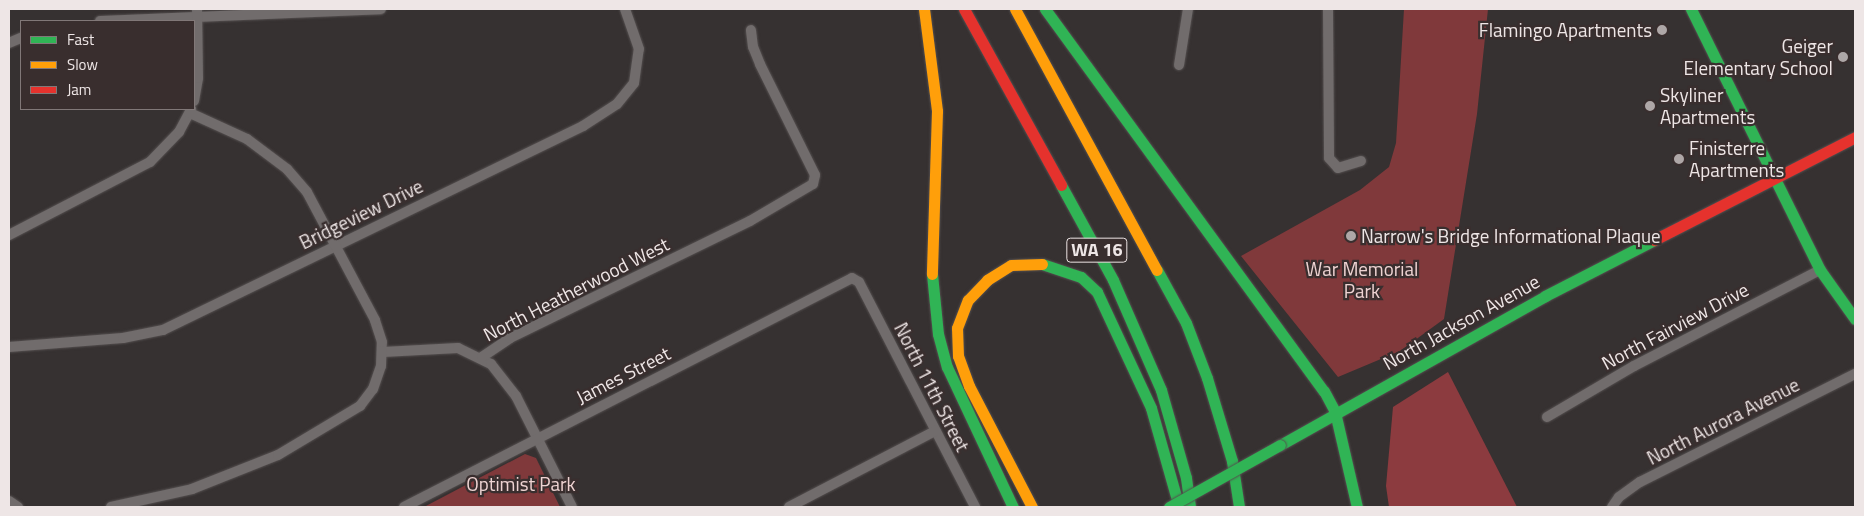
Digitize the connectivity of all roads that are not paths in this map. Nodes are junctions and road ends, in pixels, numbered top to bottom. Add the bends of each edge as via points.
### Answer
1 (381, 9) edge
2 (625, 9) edge
3 (924, 9) edge
4 (964, 9) edge
5 (1014, 9) edge
6 (1045, 9) edge
7 (1188, 9) edge
8 (1328, 9) edge
9 (1691, 9) edge
10 (197, 12) edge
11 (111, 20) edge
12 (751, 30) dead end
13 (1179, 65) dead end
14 (195, 95) edge
15 (191, 111) edge
16 (1855, 137) edge
17 (1361, 161) dead end
18 (1775, 178) junction
19 (9, 235) edge
20 (334, 246) junction
21 (1820, 270) junction
22 (859, 282) joint
23 (1855, 319) edge
24 (9, 346) edge
25 (383, 352) junction
26 (482, 357) junction
27 (1855, 374) edge
28 (1336, 412) junction
29 (1547, 417) dead end
30 (936, 431) junction
31 (538, 439) junction
32 (9, 502) edge
33 (18, 507) edge
34 (111, 507) edge
35 (404, 507) edge
36 (572, 507) edge
37 (789, 507) edge
38 (975, 507) edge
39 (1012, 507) edge
40 (1032, 507) edge
41 (1169, 507) edge
42 (1179, 507) edge
43 (1190, 507) edge
44 (1239, 507) edge
45 (1357, 507) edge
46 (1612, 507) edge

1 - 10 street
2 - 20 street, Bridgeview Drive via 636,34 639,61 634,83 617,104 560,137
3 - 39 main road via 937,111 932,258 938,334 962,404
4 - 43 main road, WA 16 via 1113,280 1161,390 1186,478
5 - 44 main road, WA 16 via 1186,323 1207,378 1232,461
6 - 28 main road
7 - 13 street
8 - 17 street via 1329,158 1338,168
9 - 18 main road
10 - 11 street
10 - 14 street via 198,78
12 - 26 street, North Heatherwood West via 760,64 815,175 813,184 750,221 504,341
15 - 19 street via 167,147 150,162
15 - 20 street via 247,139 287,169 317,208
16 - 18 main road, North Jackson Avenue
18 - 21 main road
18 - 28 main road, North Jackson Avenue via 1546,296
20 - 24 street, Bridgeview Drive via 230,300 158,331 123,338
20 - 25 street via 375,320
21 - 23 main road
21 - 29 street, North Fairview Drive via 1634,366
22 - 30 street, North 11th Street
22 - 31 street, James Street via 852,278 842,282
25 - 26 street, North Heatherwood West via 446,347
25 - 34 street via 378,378 368,397 352,413 322,431 217,481
26 - 31 street via 508,382
27 - 46 street, North Aurora Avenue via 1640,482 1619,497
28 - 41 main road, North Jackson Avenue, bridge
28 - 45 main road
30 - 37 street
30 - 38 street, North 11th Street
31 - 35 street, James Street
31 - 36 street
32 - 33 street
40 - 42 main road via 969,386 958,356 957,328 968,300 987,280 1011,265 1049,264 1081,277 1097,292 1151,408

